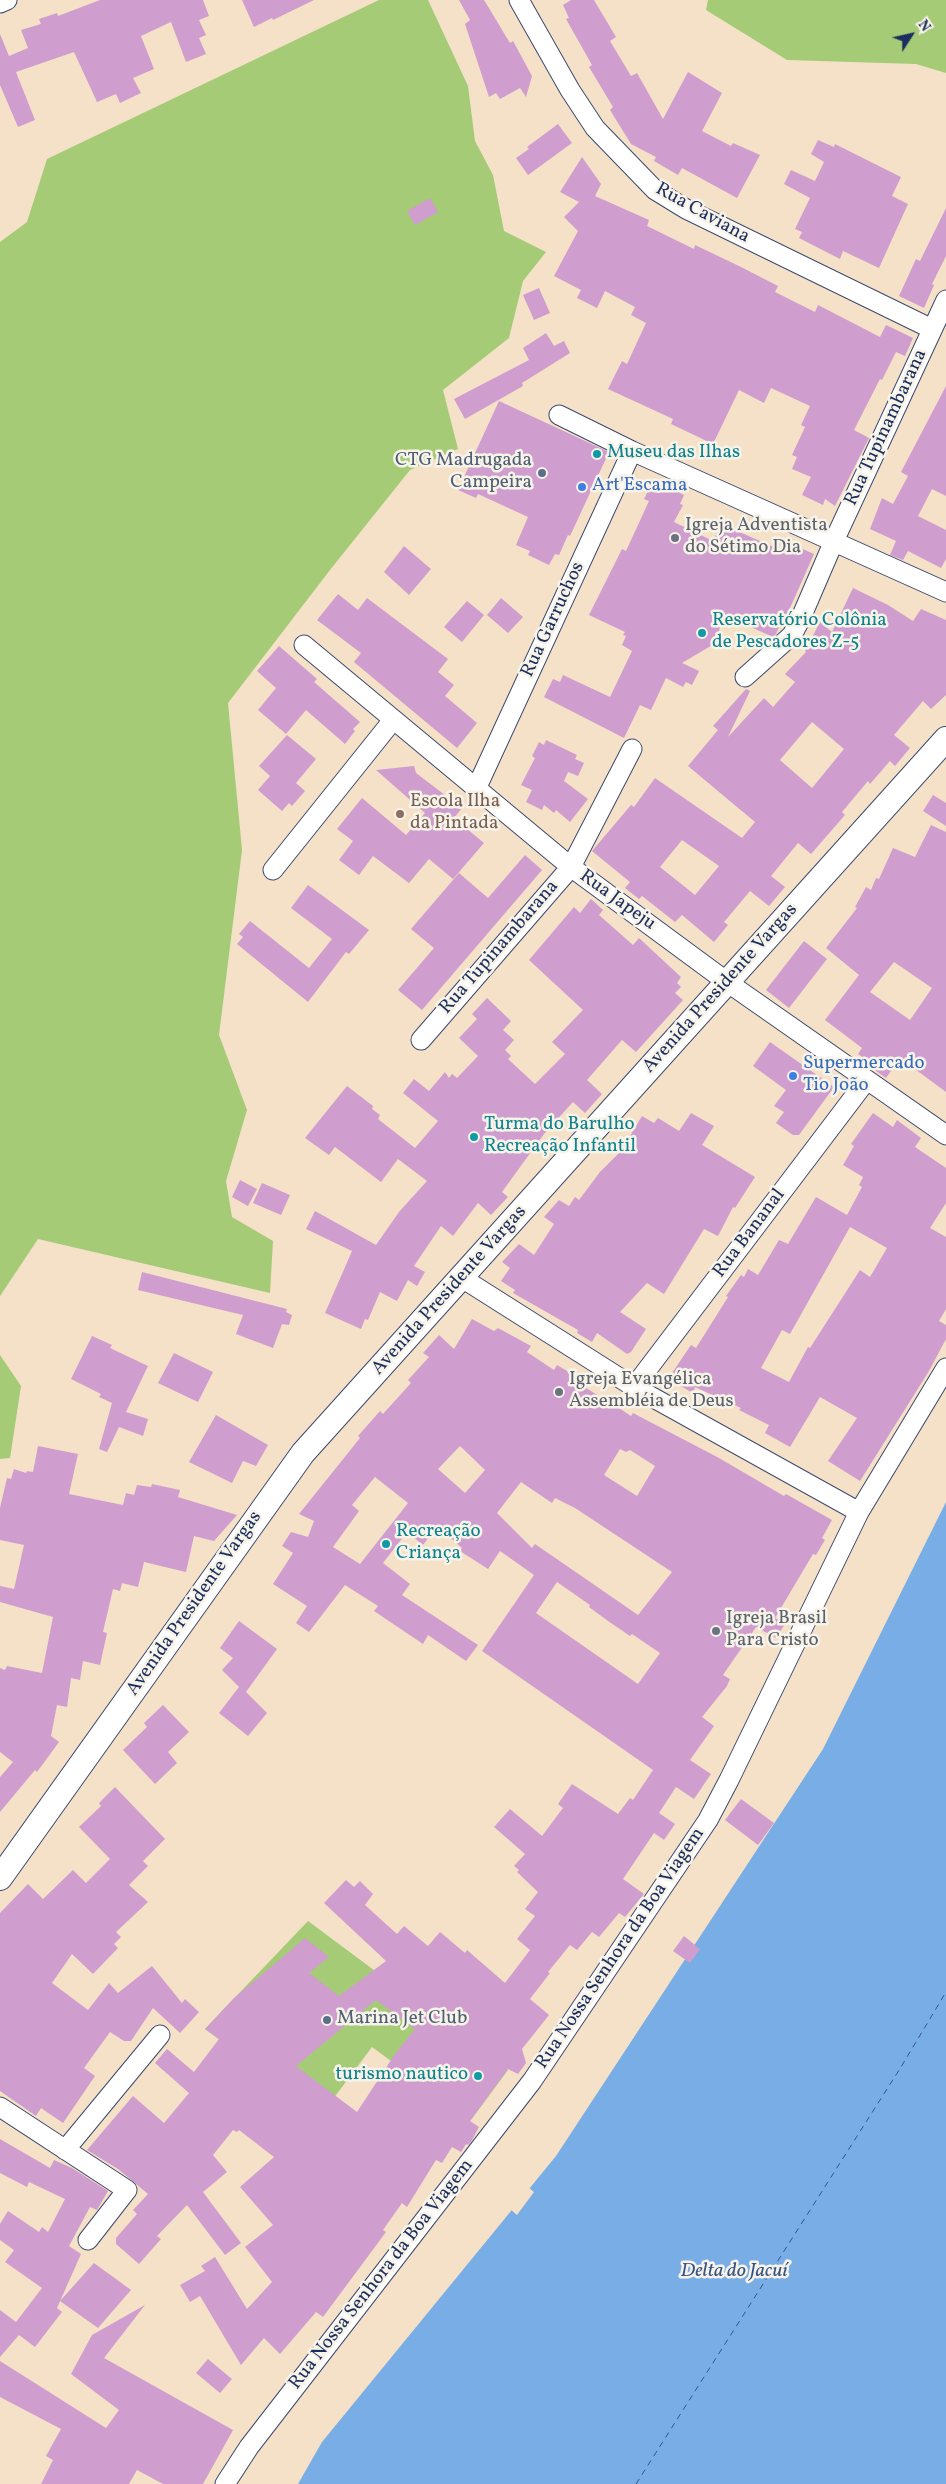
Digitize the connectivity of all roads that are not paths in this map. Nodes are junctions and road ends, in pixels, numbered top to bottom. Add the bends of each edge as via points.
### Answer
1 (7, 0) edge
2 (519, 0) edge
3 (0, 3) edge
4 (946, 300) edge
5 (932, 330) junction
6 (559, 415) dead end
7 (632, 450) junction
8 (834, 541) junction
9 (946, 592) edge
10 (304, 645) dead end
11 (745, 677) dead end
12 (392, 720) junction
13 (946, 739) edge
14 (632, 749) dead end
15 (476, 788) junction
16 (571, 866) junction
17 (273, 870) dead end
18 (727, 982) junction
19 (421, 1040) dead end
20 (866, 1081) junction
21 (946, 1135) edge
22 (462, 1278) junction
23 (946, 1368) edge
24 (634, 1387) junction
25 (859, 1512) junction
26 (0, 1878) edge
27 (160, 2035) dead end
28 (0, 2107) edge
29 (65, 2150) junction
30 (88, 2240) dead end
31 (225, 2484) edge

1 - 3 street
2 - 5 street, Rua Caviana via 595,128 655,190 686,209
4 - 5 street, Rua Tupinambarana
5 - 8 street, Rua Tupinambarana
6 - 7 street
7 - 8 street
7 - 15 street, Rua Garruchos
8 - 9 street
8 - 11 street, Rua Tupinambarana via 792,635
10 - 12 street, Rua Japeju
12 - 15 street, Rua Japeju
12 - 17 street
13 - 18 street, Avenida Presidente Vargas
14 - 16 street, Rua Tupinambarana
15 - 16 street, Rua Japeju
16 - 18 street, Rua Japeju
16 - 19 street, Rua Tupinambarana
18 - 20 street, Rua Japeju
18 - 22 street, Avenida Presidente Vargas
20 - 21 street, Rua Japeju
20 - 24 street, Rua Bananal
22 - 24 street
22 - 26 street, Avenida Presidente Vargas via 303,1453
23 - 25 street, Rua Nossa Senhora da Boa Viagem
24 - 25 street
25 - 31 street, Rua Nossa Senhora da Boa Viagem via 708,1820 532,2081 249,2447
27 - 29 street
28 - 29 street
29 - 30 street via 127,2190

